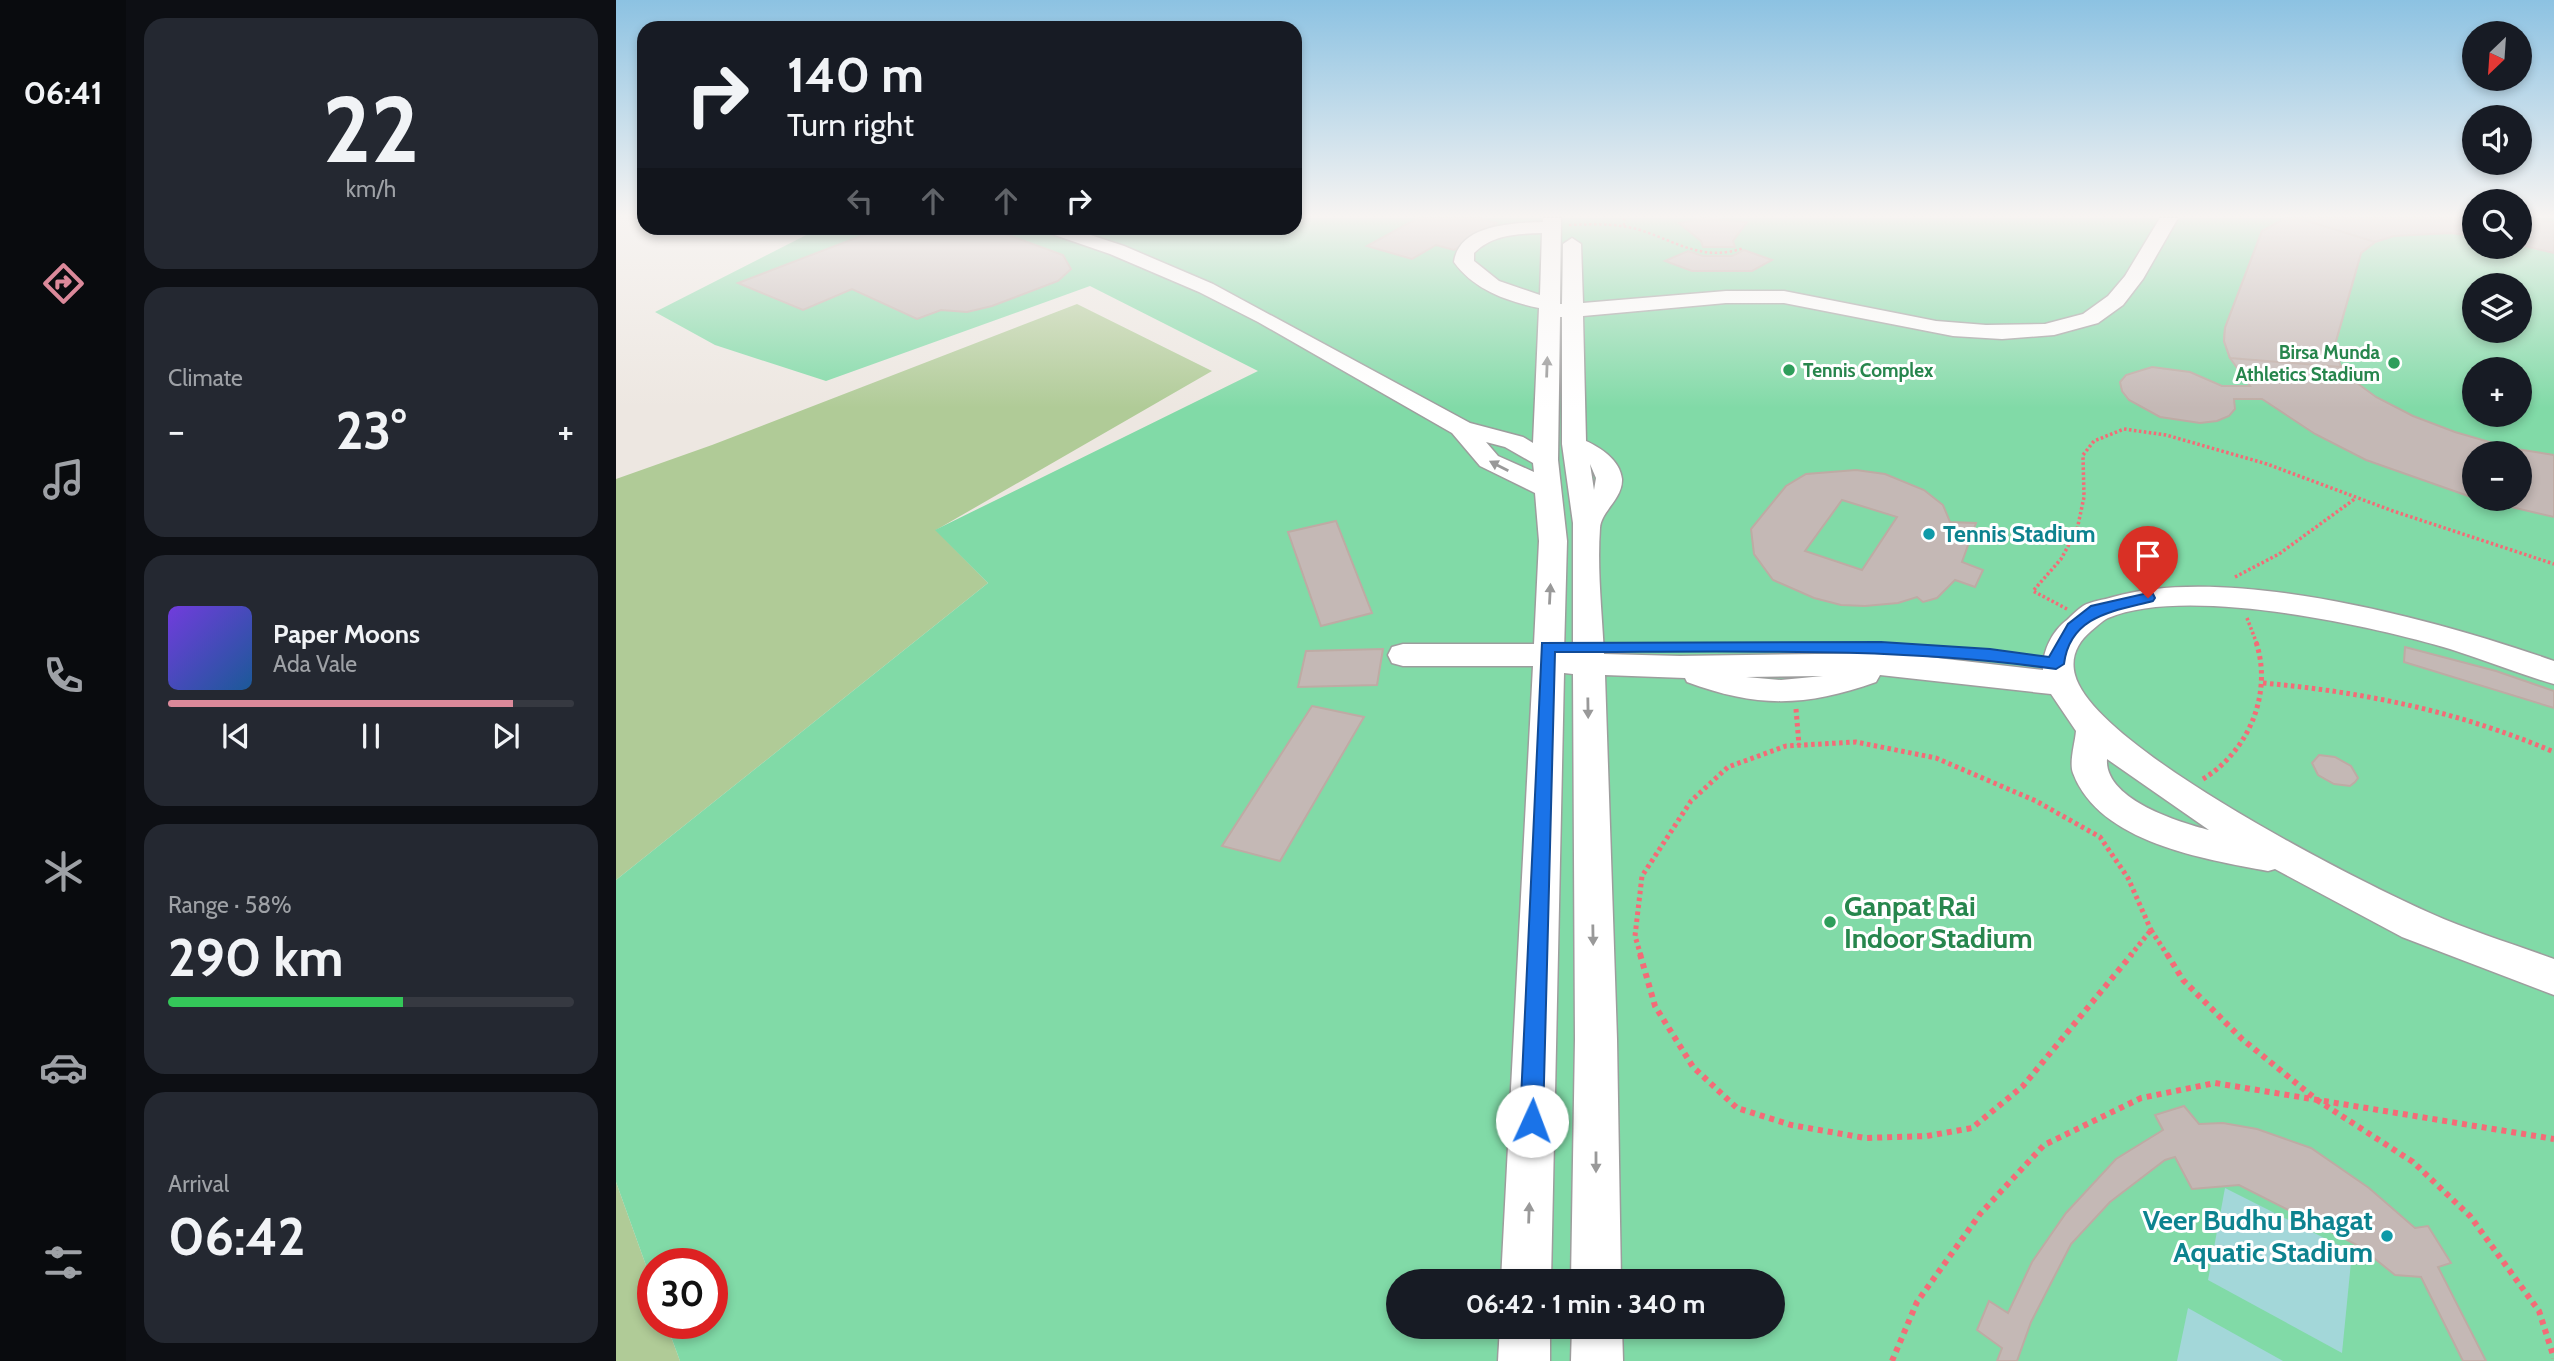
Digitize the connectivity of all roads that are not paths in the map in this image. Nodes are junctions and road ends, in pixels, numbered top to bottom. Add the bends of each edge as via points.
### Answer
1 (1191, 282) edge
2 (1488, 282) edge
3 (1559, 282) edge
4 (2130, 282) edge
5 (1558, 305) junction
6 (1570, 466) junction
7 (1403, 655) dead end
8 (1548, 655) junction
9 (1587, 655) junction
10 (1893, 664) junction
11 (1680, 667) junction
12 (2554, 673) edge
13 (2060, 674) junction
14 (2093, 726) junction
15 (2293, 861) junction
16 (2554, 977) edge
17 (1526, 1269) edge
18 (1597, 1269) edge
19 (1525, 1339) edge
20 (1597, 1339) edge
21 (1524, 1361) edge
22 (1597, 1361) edge

1 - 6 street via 1461,428 1489,461
2 - 5 street via 1515,296
3 - 5 street
4 - 5 street via 2105,310 2080,322 2016,332 1945,330 1783,297 1706,298 1596,309
5 - 6 street
8 -> 6 street via 1553,541
6 - 9 street via 1586,523
7 - 8 street
8 - 9 street
17 -> 8 street
9 - 11 street
9 - 13 street via 1881,647 1977,653
9 -> 18 street
10 - 11 street
10 - 11 street via 1820,688 1759,691 1729,687
10 - 13 street
12 - 13 street via 2426,632 2318,610 2239,599 2148,598 2096,610 2074,627 2058,652
13 - 14 street via 2071,703
14 - 15 street via 2125,756 2179,793
14 - 15 street via 2089,771 2110,800 2161,830 2200,844
15 - 16 street via 2423,928
19 - 21 street
20 - 22 street

